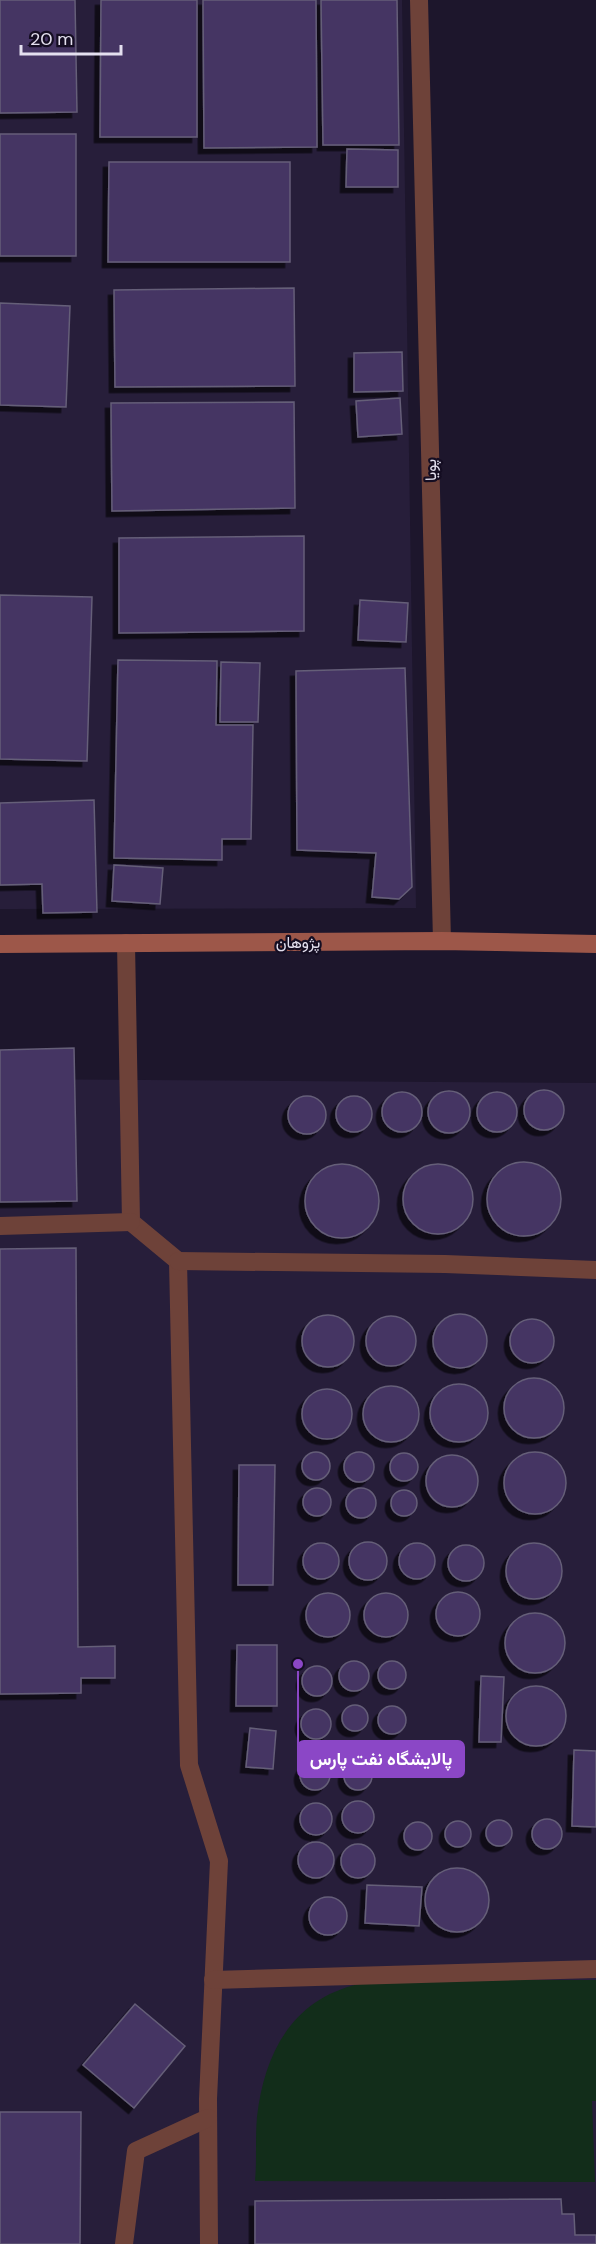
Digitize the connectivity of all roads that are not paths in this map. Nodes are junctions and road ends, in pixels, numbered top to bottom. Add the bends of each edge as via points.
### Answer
1 (419, 0) edge
2 (442, 940) junction
3 (126, 943) junction
4 (0, 944) edge
5 (596, 944) edge
6 (131, 1222) junction
7 (0, 1226) edge
8 (178, 1261) junction
9 (596, 1270) edge
10 (596, 1969) edge
11 (213, 1980) junction
12 (208, 2118) junction
13 (124, 2244) edge
14 (209, 2244) edge

1 - 2 street, پویا
2 - 3 main road, پژوهان
2 - 5 main road, پژوهان
3 - 4 main road, پژوهان
3 - 6 street
6 - 7 street
6 - 8 street
8 - 9 street
8 - 11 street via 189,1765 219,1861
10 - 11 street
11 - 12 street
12 - 13 street via 136,2151
12 - 14 street

